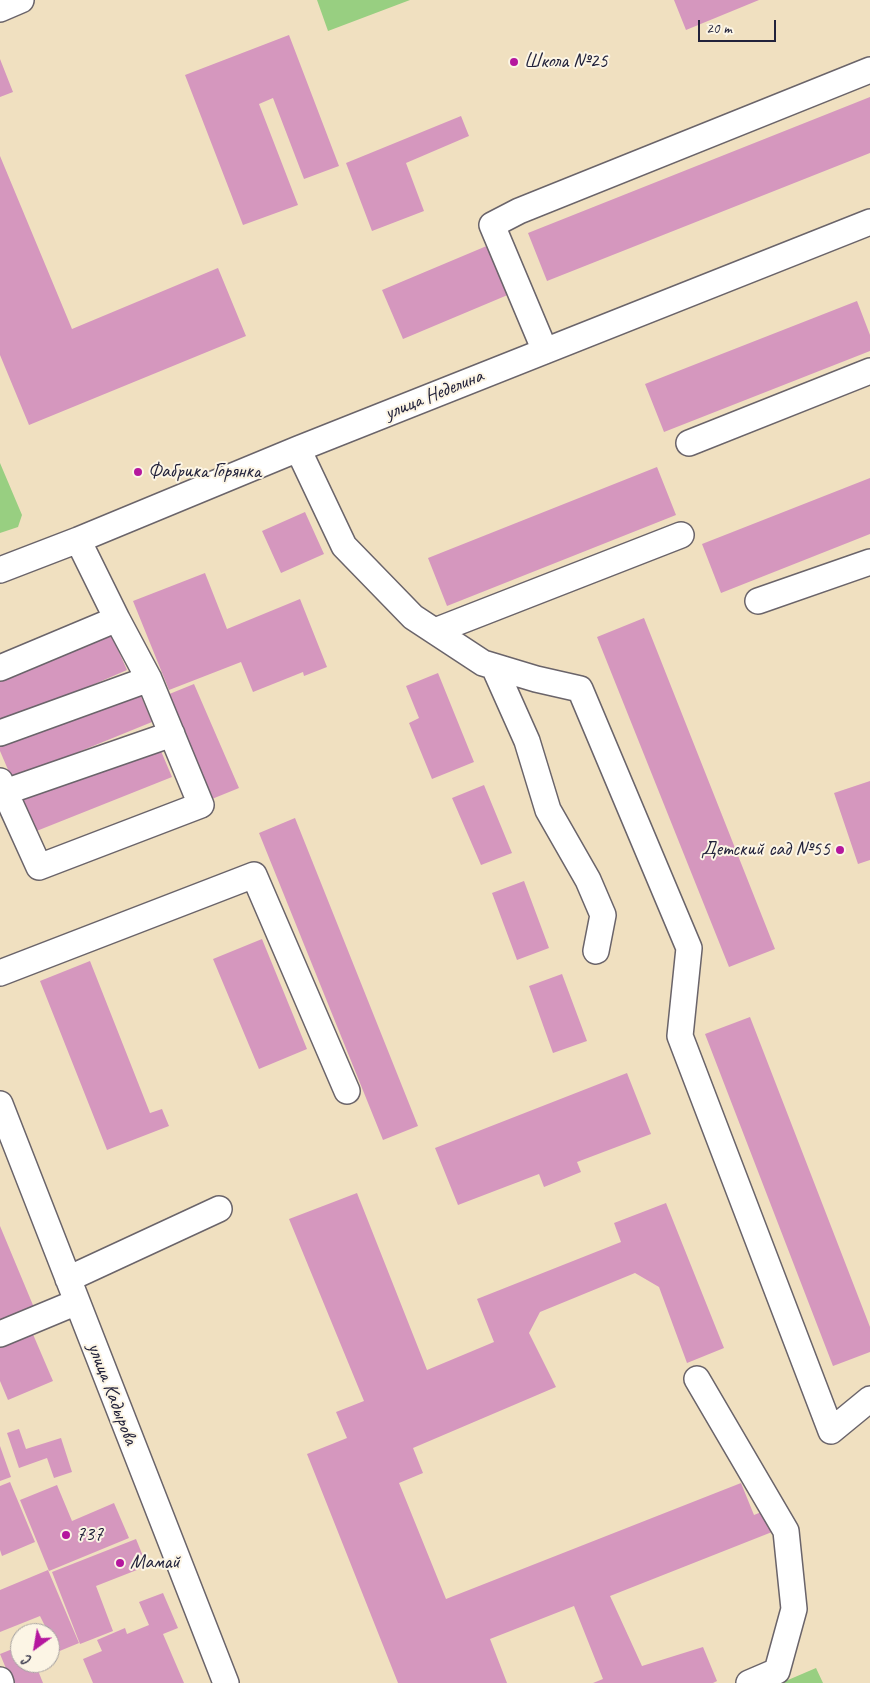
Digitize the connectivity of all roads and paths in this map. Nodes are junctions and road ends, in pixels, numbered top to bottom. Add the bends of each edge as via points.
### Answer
1 (21, 0) edge
2 (0, 9) edge
3 (870, 70) edge
4 (869, 226) edge
5 (545, 351) junction
6 (870, 371) edge
7 (689, 443) dead end
8 (298, 449) junction
9 (681, 534) dead end
10 (78, 540) junction
11 (870, 562) edge
12 (0, 570) edge
13 (758, 601) dead end
14 (117, 619) junction
15 (435, 631) junction
16 (494, 667) junction
17 (0, 668) edge
18 (149, 679) junction
19 (0, 733) edge
20 (172, 734) junction
21 (2, 786) edge
22 (596, 951) dead end
23 (0, 973) edge
24 (347, 1091) dead end
25 (0, 1104) edge
26 (219, 1209) dead end
27 (68, 1278) junction
28 (77, 1302) junction
29 (0, 1334) edge
30 (697, 1379) dead end
31 (870, 1400) edge
32 (0, 1680) edge
33 (1, 1683) edge
34 (226, 1683) edge
35 (748, 1683) edge

1 - 2 street
3 - 5 street via 519,211 492,225
4 - 5 street, улица Неделина
5 - 8 street, улица Неделина
6 - 7 street
8 - 10 street, улица Неделина
8 - 15 street via 344,546 412,617
9 - 15 street
10 - 12 street, улица Неделина
10 - 14 street
11 - 13 street
14 - 17 street
14 - 18 street
15 - 16 street
16 - 22 street via 527,741 548,810 588,880 603,915
16 - 31 street via 580,689 689,948 680,1036 830,1431
18 - 19 street
18 - 20 street
20 - 21 street
20 - 21 street via 201,805 39,867
23 - 24 street via 254,875
25 - 27 street, улица Кадырова
26 - 27 street
27 - 28 street, улица Кадырова
28 - 29 street
28 - 34 street, улица Кадырова
30 - 35 street via 786,1531 794,1609 777,1671
32 - 33 street

